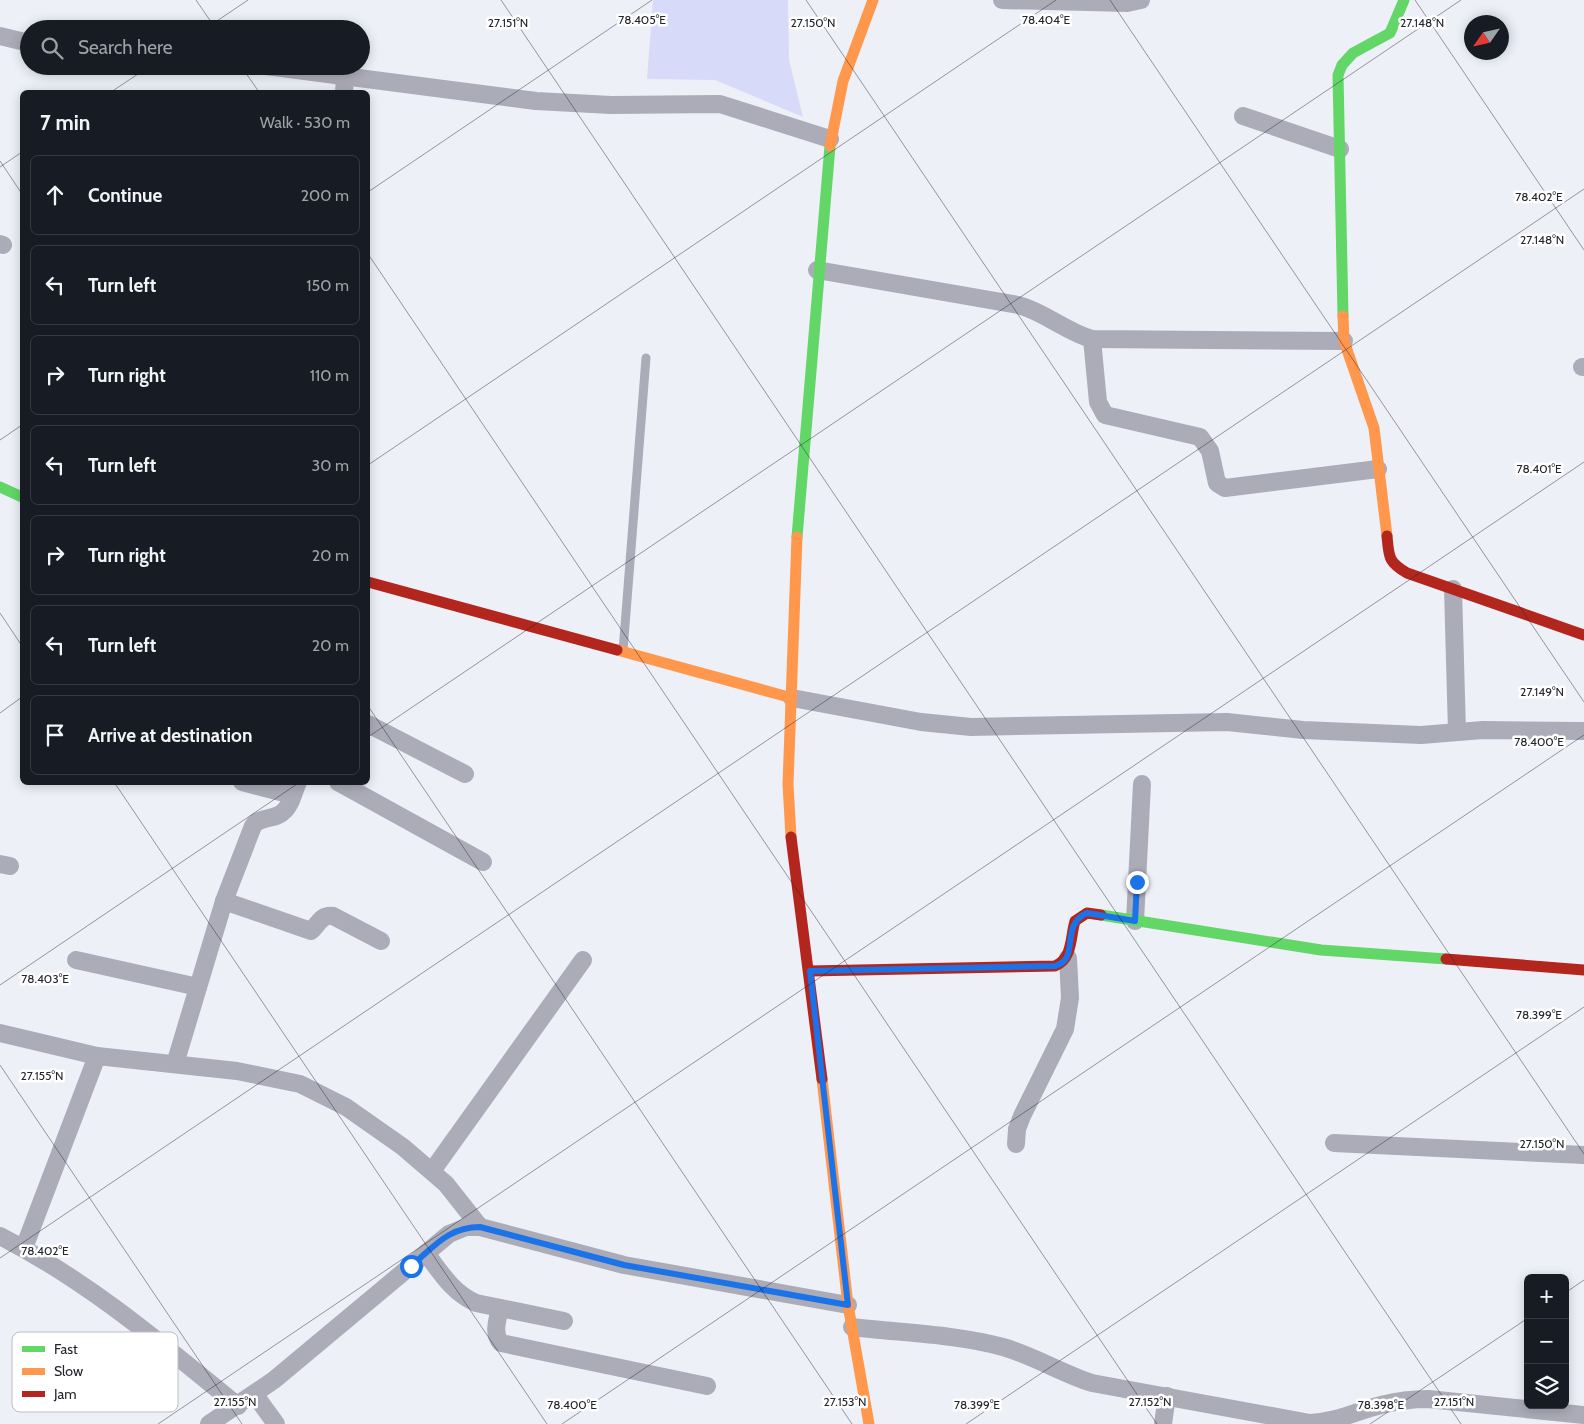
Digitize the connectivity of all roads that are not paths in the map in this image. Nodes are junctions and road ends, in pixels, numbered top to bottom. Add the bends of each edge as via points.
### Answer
1 (873, 0) edge
2 (1002, 0) edge
3 (1141, 0) edge
4 (1404, 0) edge
5 (0, 36) edge
6 (20, 41) edge
7 (303, 75) edge
8 (345, 85) edge
9 (1243, 116) dead end
10 (830, 139) junction
11 (1340, 149) junction
12 (817, 270) junction
13 (1092, 339) junction
14 (1344, 341) junction
15 (646, 358) dead end
16 (1378, 469) junction
17 (0, 486) edge
18 (20, 496) edge
19 (370, 583) edge
20 (1453, 589) junction
21 (1584, 636) edge
22 (624, 652) junction
23 (792, 698) junction
24 (370, 725) edge
25 (1584, 731) edge
26 (1457, 732) junction
27 (465, 774) dead end
28 (1142, 784) dead end
29 (265, 785) edge
30 (343, 785) edge
31 (295, 789) edge
32 (483, 862) dead end
33 (224, 901) junction
34 (1135, 921) junction
35 (381, 941) dead end
36 (1068, 958) junction
37 (76, 960) dead end
38 (583, 960) dead end
39 (1584, 970) edge
40 (810, 971) junction
41 (198, 986) junction
42 (0, 1033) edge
43 (97, 1056) junction
44 (174, 1064) junction
45 (1334, 1143) dead end
46 (1016, 1144) dead end
47 (1584, 1155) edge
48 (432, 1171) junction
49 (480, 1227) junction
50 (8, 1244) edge
51 (426, 1254) junction
52 (848, 1305) junction
53 (500, 1308) junction
54 (564, 1320) dead end
55 (852, 1327) junction
56 (146, 1332) edge
57 (178, 1358) edge
58 (707, 1386) dead end
59 (256, 1395) junction
60 (1166, 1396) junction
61 (238, 1406) junction
62 (1584, 1415) edge
63 (209, 1424) edge
64 (276, 1424) edge
65 (870, 1424) edge
66 (1163, 1424) edge

1 - 10 street via 843,81
2 - 3 street via 1127,3
4 - 11 street via 1390,33 1360,46 1342,64 1338,75
5 - 6 street
7 - 8 street
8 - 10 street via 554,103 720,104
9 - 11 street
10 - 12 street
11 - 14 street
12 - 13 street via 1018,305 1046,315
12 - 23 street via 795,559
13 - 14 street
13 - 16 street via 1098,402 1105,415 1200,438 1210,451 1217,483 1225,488
14 - 16 street via 1374,428
15 - 22 lane
16 - 20 street via 1389,557 1393,564 1407,573
17 - 18 street
19 - 22 street
20 - 21 street
20 - 26 street
22 - 23 street
23 - 26 street via 921,722 963,726 1227,722 1303,730 1421,735
23 - 40 street via 788,784 790,823 796,888
24 - 27 street
25 - 26 street
28 - 34 street
29 - 31 street
30 - 32 street
31 - 33 street via 286,810 274,817 261,819 253,826
33 - 35 street via 311,931 322,918 332,916
33 - 41 street
34 - 36 street via 1087,913 1080,916 1072,928
34 - 39 street via 1355,954
36 - 40 street via 1055,966
36 - 46 street via 1070,998 1065,1029 1022,1116
37 - 41 street
38 - 48 street
40 - 52 street
41 - 44 street
42 - 43 street
43 - 44 street
43 - 50 street
44 - 48 street via 274,1078 322,1094 346,1107
45 - 47 street
48 - 49 street via 462,1201
49 - 51 street via 457,1230
49 - 52 street via 624,1265
50 - 56 street via 71,1276
51 - 53 street via 451,1286 465,1298
51 - 59 street
52 - 55 street
53 - 54 street
53 - 58 street via 496,1331 501,1343
55 - 60 street via 989,1344 1019,1352 1092,1383
55 - 65 street
57 - 61 street
59 - 61 street
59 - 64 street
60 - 62 street via 1310,1422 1334,1420 1411,1399
60 - 66 street
61 - 63 street

